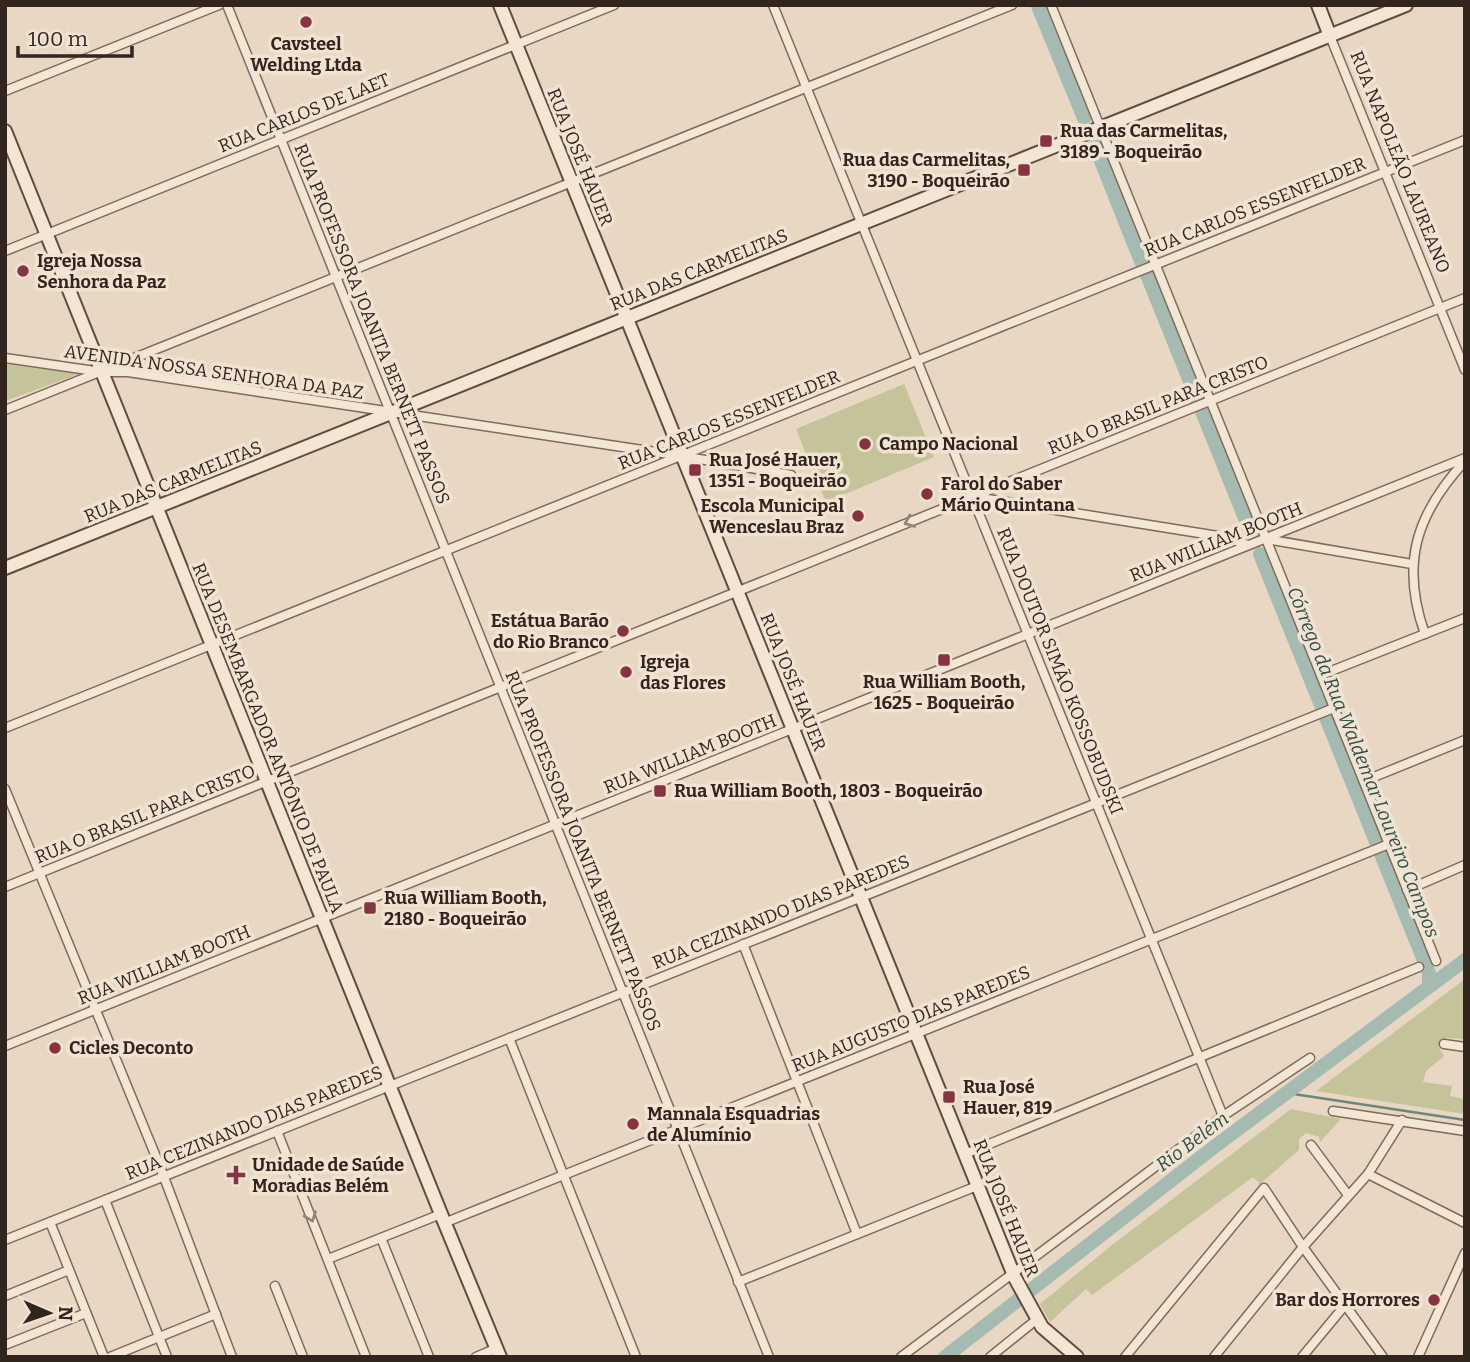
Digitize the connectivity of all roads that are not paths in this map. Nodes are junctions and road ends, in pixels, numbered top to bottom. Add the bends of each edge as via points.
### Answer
1 (219, 5) edge
2 (228, 5) edge
3 (500, 5) edge
4 (614, 5) edge
5 (774, 5) edge
6 (1012, 5) edge
7 (1051, 5) edge
8 (1318, 5) edge
9 (1406, 5) edge
10 (1330, 36) junction
11 (516, 45) junction
12 (807, 88) junction
13 (5, 91) edge
14 (1100, 128) junction
15 (5, 131) edge
16 (281, 139) junction
17 (1465, 140) edge
18 (1385, 172) junction
19 (572, 183) junction
20 (862, 224) junction
21 (47, 234) junction
22 (5, 251) edge
23 (1155, 265) junction
24 (336, 277) junction
25 (1465, 298) edge
26 (1440, 308) junction
27 (627, 318) junction
28 (5, 358) edge
29 (917, 361) junction
30 (1465, 370) edge
31 (102, 372) junction
32 (1203, 404) junction
33 (5, 410) edge
34 (391, 413) junction
35 (682, 456) junction
36 (1465, 459) edge
37 (791, 475) dead end
38 (972, 497) junction
39 (157, 507) junction
40 (1266, 539) junction
41 (1249, 545) junction
42 (446, 551) junction
43 (1412, 564) junction
44 (5, 568) edge
45 (737, 592) junction
46 (1465, 618) edge
47 (1425, 634) junction
48 (1028, 635) junction
49 (212, 645) junction
50 (1321, 676) junction
51 (500, 687) junction
52 (1331, 709) junction
53 (5, 729) edge
54 (793, 730) junction
55 (1465, 740) edge
56 (267, 781) junction
57 (1364, 781) junction
58 (5, 789) edge
59 (1096, 803) junction
60 (556, 825) junction
61 (1386, 845) junction
62 (1465, 865) edge
63 (40, 873) junction
64 (5, 887) edge
65 (1407, 890) junction
66 (861, 897) junction
67 (322, 919) junction
68 (1151, 939) junction
69 (743, 944) junction
70 (1436, 961) dead end
71 (1419, 967) dead end
72 (623, 993) junction
73 (96, 1010) junction
74 (916, 1034) junction
75 (509, 1038) junction
76 (1444, 1044) dead end
77 (5, 1046) edge
78 (1465, 1048) edge
79 (1199, 1058) junction
80 (1310, 1058) dead end
81 (797, 1082) junction
82 (389, 1086) junction
83 (1334, 1111) dead end
84 (1223, 1116) junction
85 (1402, 1120) junction
86 (678, 1129) junction
87 (277, 1131) junction
88 (1465, 1131) edge
89 (1311, 1145) dead end
90 (965, 1154) junction
91 (1368, 1174) junction
92 (564, 1175) junction
93 (162, 1177) junction
94 (977, 1186) junction
95 (1348, 1195) junction
96 (105, 1200) junction
97 (443, 1219) junction
98 (50, 1222) junction
99 (1465, 1223) edge
100 (857, 1234) junction
101 (381, 1238) junction
102 (5, 1240) edge
103 (1303, 1247) junction
104 (1465, 1253) edge
105 (328, 1259) junction
106 (69, 1270) junction
107 (1013, 1275) junction
108 (738, 1282) junction
109 (275, 1286) dead end
110 (5, 1296) edge
111 (1346, 1304) junction
112 (86, 1313) junction
113 (216, 1314) junction
114 (1035, 1317) junction
115 (159, 1337) junction
116 (5, 1345) edge
117 (499, 1352) edge
118 (104, 1357) edge
119 (110, 1357) edge
120 (167, 1357) edge
121 (232, 1357) edge
122 (303, 1357) edge
123 (366, 1357) edge
124 (429, 1357) edge
125 (476, 1357) edge
126 (636, 1357) edge
127 (769, 1357) edge
128 (901, 1357) edge
129 (990, 1357) edge
130 (1077, 1357) edge
131 (1125, 1357) edge
132 (1214, 1357) edge
133 (1301, 1357) edge
134 (1383, 1357) edge
135 (1418, 1357) edge

1 - 13 street
2 - 16 street, RUA PROFESSORA JOANITA BERNETT PASSOS
3 - 11 main road, RUA JOSÉ HAUER
4 - 11 street, RUA CARLOS DE LAET
5 - 12 street, RUA DOUTOR SIMÃO KOSSOBUDSKI
6 - 12 street
7 - 14 street
8 - 10 main road, RUA NAPOLEÃO LAUREANO
9 - 10 main road, RUA DAS CARMELITAS
10 - 14 main road, RUA DAS CARMELITAS
10 - 18 street, RUA NAPOLEÃO LAUREANO
11 - 16 street, RUA CARLOS DE LAET
11 - 19 main road, RUA JOSÉ HAUER
12 - 19 street
12 - 20 street, RUA DOUTOR SIMÃO KOSSOBUDSKI
14 - 20 main road, RUA DAS CARMELITAS
14 - 23 street
15 - 21 main road, RUA DESEMBARGADOR ANTÔNIO DE PAULA
16 - 21 street, RUA CARLOS DE LAET
16 - 24 street, RUA PROFESSORA JOANITA BERNETT PASSOS
17 - 18 street, RUA CARLOS ESSENFELDER
18 - 23 street, RUA CARLOS ESSENFELDER
18 - 26 street, RUA NAPOLEÃO LAUREANO
19 - 24 street
19 - 27 main road, RUA JOSÉ HAUER
20 - 27 main road, RUA DAS CARMELITAS
20 - 29 street, RUA DOUTOR SIMÃO KOSSOBUDSKI
21 - 22 street, RUA CARLOS DE LAET
21 - 31 main road, RUA DESEMBARGADOR ANTÔNIO DE PAULA
23 - 29 street, RUA CARLOS ESSENFELDER
23 - 32 street
24 - 31 street
24 - 34 street, RUA PROFESSORA JOANITA BERNETT PASSOS
25 - 26 street, RUA O BRASIL PARA CRISTO
26 - 30 street, RUA NAPOLEÃO LAUREANO
26 - 32 street, RUA O BRASIL PARA CRISTO
27 - 34 main road, RUA DAS CARMELITAS
27 - 35 main road, RUA JOSÉ HAUER
28 - 31 street, AVENIDA NOSSA SENHORA DA PAZ
29 - 35 street, RUA CARLOS ESSENFELDER
29 - 38 street, RUA DOUTOR SIMÃO KOSSOBUDSKI
31 - 33 street
31 - 34 street, AVENIDA NOSSA SENHORA DA PAZ via 128,372
31 - 39 main road, RUA DESEMBARGADOR ANTÔNIO DE PAULA
32 - 38 street, RUA O BRASIL PARA CRISTO
32 - 40 street
34 - 35 street, AVENIDA NOSSA SENHORA DA PAZ
34 - 39 main road, RUA DAS CARMELITAS
34 - 42 street, RUA PROFESSORA JOANITA BERNETT PASSOS
35 - 37 street, AVENIDA NOSSA SENHORA DA PAZ
35 - 42 street, RUA CARLOS ESSENFELDER
35 - 45 main road, RUA JOSÉ HAUER
36 - 40 street, RUA WILLIAM BOOTH
36 - 43 street via 1425,518
38 - 41 street via 1224,537
38 -> 45 street, RUA O BRASIL PARA CRISTO
38 - 48 street, RUA DOUTOR SIMÃO KOSSOBUDSKI
39 - 44 main road, RUA DAS CARMELITAS
39 - 49 main road, RUA DESEMBARGADOR ANTÔNIO DE PAULA
40 - 41 street, RUA WILLIAM BOOTH
40 - 43 street
40 - 50 street
41 - 48 street, RUA WILLIAM BOOTH
42 - 49 street, RUA CARLOS ESSENFELDER
42 - 51 street, RUA PROFESSORA JOANITA BERNETT PASSOS
43 - 47 street via 1415,601
45 - 51 street, RUA O BRASIL PARA CRISTO
45 - 54 main road, RUA JOSÉ HAUER
46 - 47 street
47 - 50 street
48 - 54 street, RUA WILLIAM BOOTH
48 - 59 street, RUA DOUTOR SIMÃO KOSSOBUDSKI
49 - 53 street, RUA CARLOS ESSENFELDER
49 - 56 main road, RUA DESEMBARGADOR ANTÔNIO DE PAULA
50 - 52 street
51 - 56 street, RUA O BRASIL PARA CRISTO
51 - 60 street, RUA PROFESSORA JOANITA BERNETT PASSOS
52 - 57 street
52 - 59 street, RUA CEZINANDO DIAS PAREDES
54 - 60 street, RUA WILLIAM BOOTH
54 - 66 main road, RUA JOSÉ HAUER
55 - 57 street
56 - 63 street, RUA O BRASIL PARA CRISTO
56 - 67 main road, RUA DESEMBARGADOR ANTÔNIO DE PAULA
57 - 61 street
58 - 63 street
59 - 66 street, RUA CEZINANDO DIAS PAREDES
59 - 68 street, RUA DOUTOR SIMÃO KOSSOBUDSKI
60 - 67 street, RUA WILLIAM BOOTH
60 - 72 street, RUA PROFESSORA JOANITA BERNETT PASSOS
61 - 65 street
61 - 68 street, RUA AUGUSTO DIAS PAREDES
62 - 65 street
63 - 64 street, RUA O BRASIL PARA CRISTO
63 - 73 street
65 - 70 street
66 - 69 street, RUA CEZINANDO DIAS PAREDES
66 - 74 main road, RUA JOSÉ HAUER
67 - 73 street, RUA WILLIAM BOOTH
67 - 82 main road, RUA DESEMBARGADOR ANTÔNIO DE PAULA
68 - 74 street, RUA AUGUSTO DIAS PAREDES
68 - 79 street, RUA DOUTOR SIMÃO KOSSOBUDSKI
69 - 72 street, RUA CEZINANDO DIAS PAREDES
69 - 81 street
71 - 79 street
72 - 75 street, RUA CEZINANDO DIAS PAREDES
72 - 86 street, RUA PROFESSORA JOANITA BERNETT PASSOS
73 - 77 street, RUA WILLIAM BOOTH
73 - 93 street
74 - 81 street, RUA AUGUSTO DIAS PAREDES
74 - 90 main road, RUA JOSÉ HAUER
75 - 82 street, RUA CEZINANDO DIAS PAREDES
75 - 92 street
76 - 78 street
79 - 84 street, RUA DOUTOR SIMÃO KOSSOBUDSKI
79 - 90 street
80 - 84 street
81 - 86 street, RUA AUGUSTO DIAS PAREDES
81 - 100 street
82 - 87 street, RUA CEZINANDO DIAS PAREDES
82 - 97 main road, RUA DESEMBARGADOR ANTÔNIO DE PAULA
83 - 85 street
84 - 107 street
85 - 88 street
85 - 91 street
86 - 92 street, RUA AUGUSTO DIAS PAREDES
86 - 108 street, RUA PROFESSORA JOANITA BERNETT PASSOS
87 - 93 street, RUA CEZINANDO DIAS PAREDES
87 -> 105 street
89 - 95 street
90 - 94 main road, RUA JOSÉ HAUER
91 - 95 street
91 - 99 street
92 - 97 street, RUA AUGUSTO DIAS PAREDES
92 - 126 street
93 - 96 street, RUA CEZINANDO DIAS PAREDES
93 - 113 street
94 - 100 street
94 - 107 main road, RUA JOSÉ HAUER
95 - 103 street
96 - 98 street, RUA CEZINANDO DIAS PAREDES
96 - 115 street
97 - 101 street, RUA AUGUSTO DIAS PAREDES
97 - 117 main road, RUA DESEMBARGADOR ANTÔNIO DE PAULA
98 - 102 street, RUA CEZINANDO DIAS PAREDES
98 - 106 street
100 - 108 street
101 - 105 street, RUA AUGUSTO DIAS PAREDES
101 - 124 street
103 - 111 street
103 - 131 street via 1264,1188
103 - 132 street
104 - 135 street
105 - 123 street
106 - 110 street
106 - 112 street
107 - 114 main road, RUA JOSÉ HAUER
107 - 128 street
108 - 127 street, RUA PROFESSORA JOANITA BERNETT PASSOS
109 - 122 street
111 - 133 street
111 - 134 street
112 - 116 street
112 - 118 street
113 - 115 street
113 - 121 street
114 - 129 street
114 - 130 main road, RUA JOSÉ HAUER
115 - 119 street
115 - 120 street
117 - 125 street

